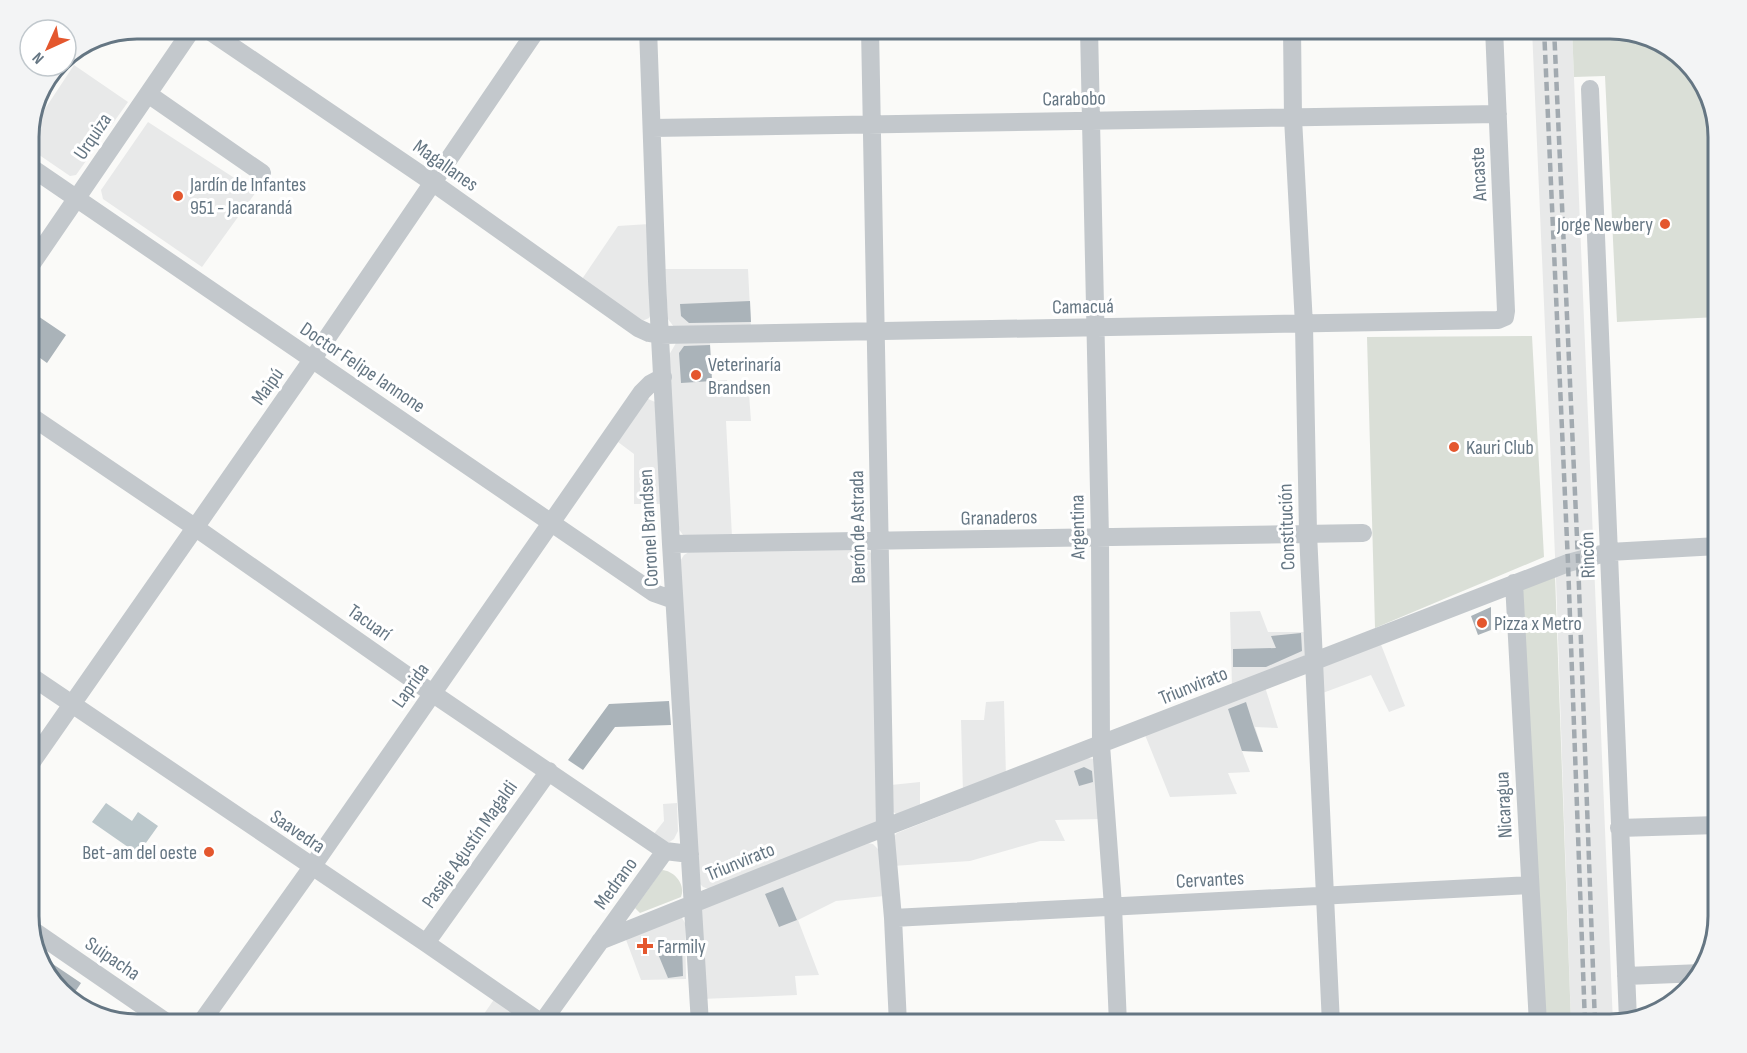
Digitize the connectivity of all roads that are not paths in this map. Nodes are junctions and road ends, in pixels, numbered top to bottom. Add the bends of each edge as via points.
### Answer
1 (186, 39) edge
2 (221, 39) edge
3 (530, 39) edge
4 (648, 39) edge
5 (870, 39) edge
6 (1089, 39) edge
7 (1292, 39) edge
8 (1495, 39) edge
9 (1590, 89) dead end
10 (148, 94) junction
11 (1498, 114) junction
12 (1293, 118) junction
13 (1090, 120) junction
14 (873, 123) junction
15 (652, 129) junction
16 (39, 173) edge
17 (262, 174) dead end
18 (432, 182) junction
19 (76, 198) junction
20 (39, 253) edge
21 (1505, 316) joint
22 (1304, 325) junction
23 (1094, 328) junction
24 (877, 332) junction
25 (660, 335) junction
26 (312, 360) junction
27 (663, 377) junction
28 (39, 422) edge
29 (550, 522) junction
30 (196, 528) junction
31 (1308, 533) junction
32 (1363, 533) dead end
33 (1100, 538) junction
34 (880, 541) junction
35 (671, 544) junction
36 (1708, 547) edge
37 (1609, 552) junction
38 (1514, 583) junction
39 (674, 600) junction
40 (1314, 661) junction
41 (39, 682) edge
42 (432, 693) junction
43 (71, 705) junction
44 (1101, 745) junction
45 (39, 751) edge
46 (549, 771) junction
47 (1708, 825) edge
48 (885, 827) junction
49 (1619, 828) junction
50 (665, 851) junction
51 (690, 854) junction
52 (312, 867) junction
53 (1530, 885) junction
54 (1325, 896) junction
55 (692, 904) junction
56 (1113, 906) junction
57 (893, 918) junction
58 (41, 937) edge
59 (600, 941) junction
60 (426, 943) junction
61 (1690, 973) edge
62 (1626, 976) junction
63 (1628, 1012) edge
64 (154, 1014) edge
65 (207, 1014) edge
66 (528, 1014) edge
67 (549, 1014) edge
68 (699, 1014) edge
69 (898, 1014) edge
70 (1118, 1014) edge
71 (1331, 1014) edge
72 (1537, 1014) edge

1 - 10 street, Urquiza
2 - 18 street, Magallanes
3 - 18 street, Maipú
4 - 15 street, Coronel Brandsen
5 - 14 street, Berón de Astrada
6 - 13 street, Argentina
7 - 12 street, Constitución
8 - 11 street, Ancaste
9 - 37 street, Rincón
10 - 17 street
10 - 19 street, Urquiza
11 - 12 street, Carabobo
11 - 21 street, Ancaste
12 - 13 street, Carabobo
12 - 22 street, Constitución
13 - 14 street, Carabobo
13 - 23 street, Argentina
14 - 15 street, Carabobo
14 - 24 street, Berón de Astrada
15 - 25 street, Coronel Brandsen
16 - 19 street, Doctor Felipe Iannone
18 - 25 street, Magallanes via 638,328
18 - 26 street, Maipú
19 - 20 street, Urquiza
19 - 26 street, Doctor Felipe Iannone
21 - 22 street, Camacuá via 1498,320
22 - 23 street, Camacuá
22 - 31 street, Constitución
23 - 24 street, Camacuá
23 - 33 street, Argentina
24 - 25 street, Camacuá
24 - 34 street, Berón de Astrada
25 - 27 street, Coronel Brandsen
26 - 29 street, Doctor Felipe Iannone
26 - 30 street, Maipú
27 - 29 street, Laprida via 642,392
27 - 35 street, Coronel Brandsen
28 - 30 street, Tacuarí
29 - 39 street, Doctor Felipe Iannone via 654,593
29 - 42 street, Laprida
30 - 42 street, Tacuarí
30 - 43 street, Maipú
31 - 32 street, Granaderos
31 - 33 street, Granaderos
31 - 40 street, Constitución
33 - 34 street, Granaderos
33 - 44 street, Argentina
34 - 35 street, Granaderos
34 - 48 street, Berón de Astrada
35 - 39 street, Coronel Brandsen
36 - 37 street, Triunvirato
37 - 38 street, Triunvirato
37 - 49 street, Rincón
38 - 40 street, Triunvirato
38 - 53 street, Nicaragua
39 - 51 street, Coronel Brandsen
40 - 44 street, Triunvirato
40 - 54 street, Constitución
41 - 43 street, Saavedra
42 - 46 street, Tacuarí
42 - 52 street, Laprida
43 - 45 street, Maipú
43 - 52 street, Saavedra
44 - 48 street, Triunvirato
44 - 56 street, Argentina
46 - 50 street, Tacuarí
46 - 60 street, Pasaje Agustín Magaldi
47 - 49 street
48 - 55 street, Triunvirato
48 - 57 street, Berón de Astrada
49 - 62 street, Rincón
50 - 51 street, Tacuarí
50 - 59 street, Medrano
51 - 55 street, Coronel Brandsen
52 - 60 street, Saavedra
52 - 65 street, Laprida
53 - 54 street, Cervantes
53 - 72 street, Nicaragua
54 - 56 street, Cervantes
54 - 71 street, Constitución
55 - 59 street, Medrano
55 - 68 street, Coronel Brandsen
56 - 57 street, Cervantes
56 - 70 street, Argentina
57 - 69 street, Berón de Astrada
58 - 64 street, Suipacha
59 - 67 street, Medrano
60 - 66 street, Saavedra
61 - 62 street
62 - 63 street, Rincón

